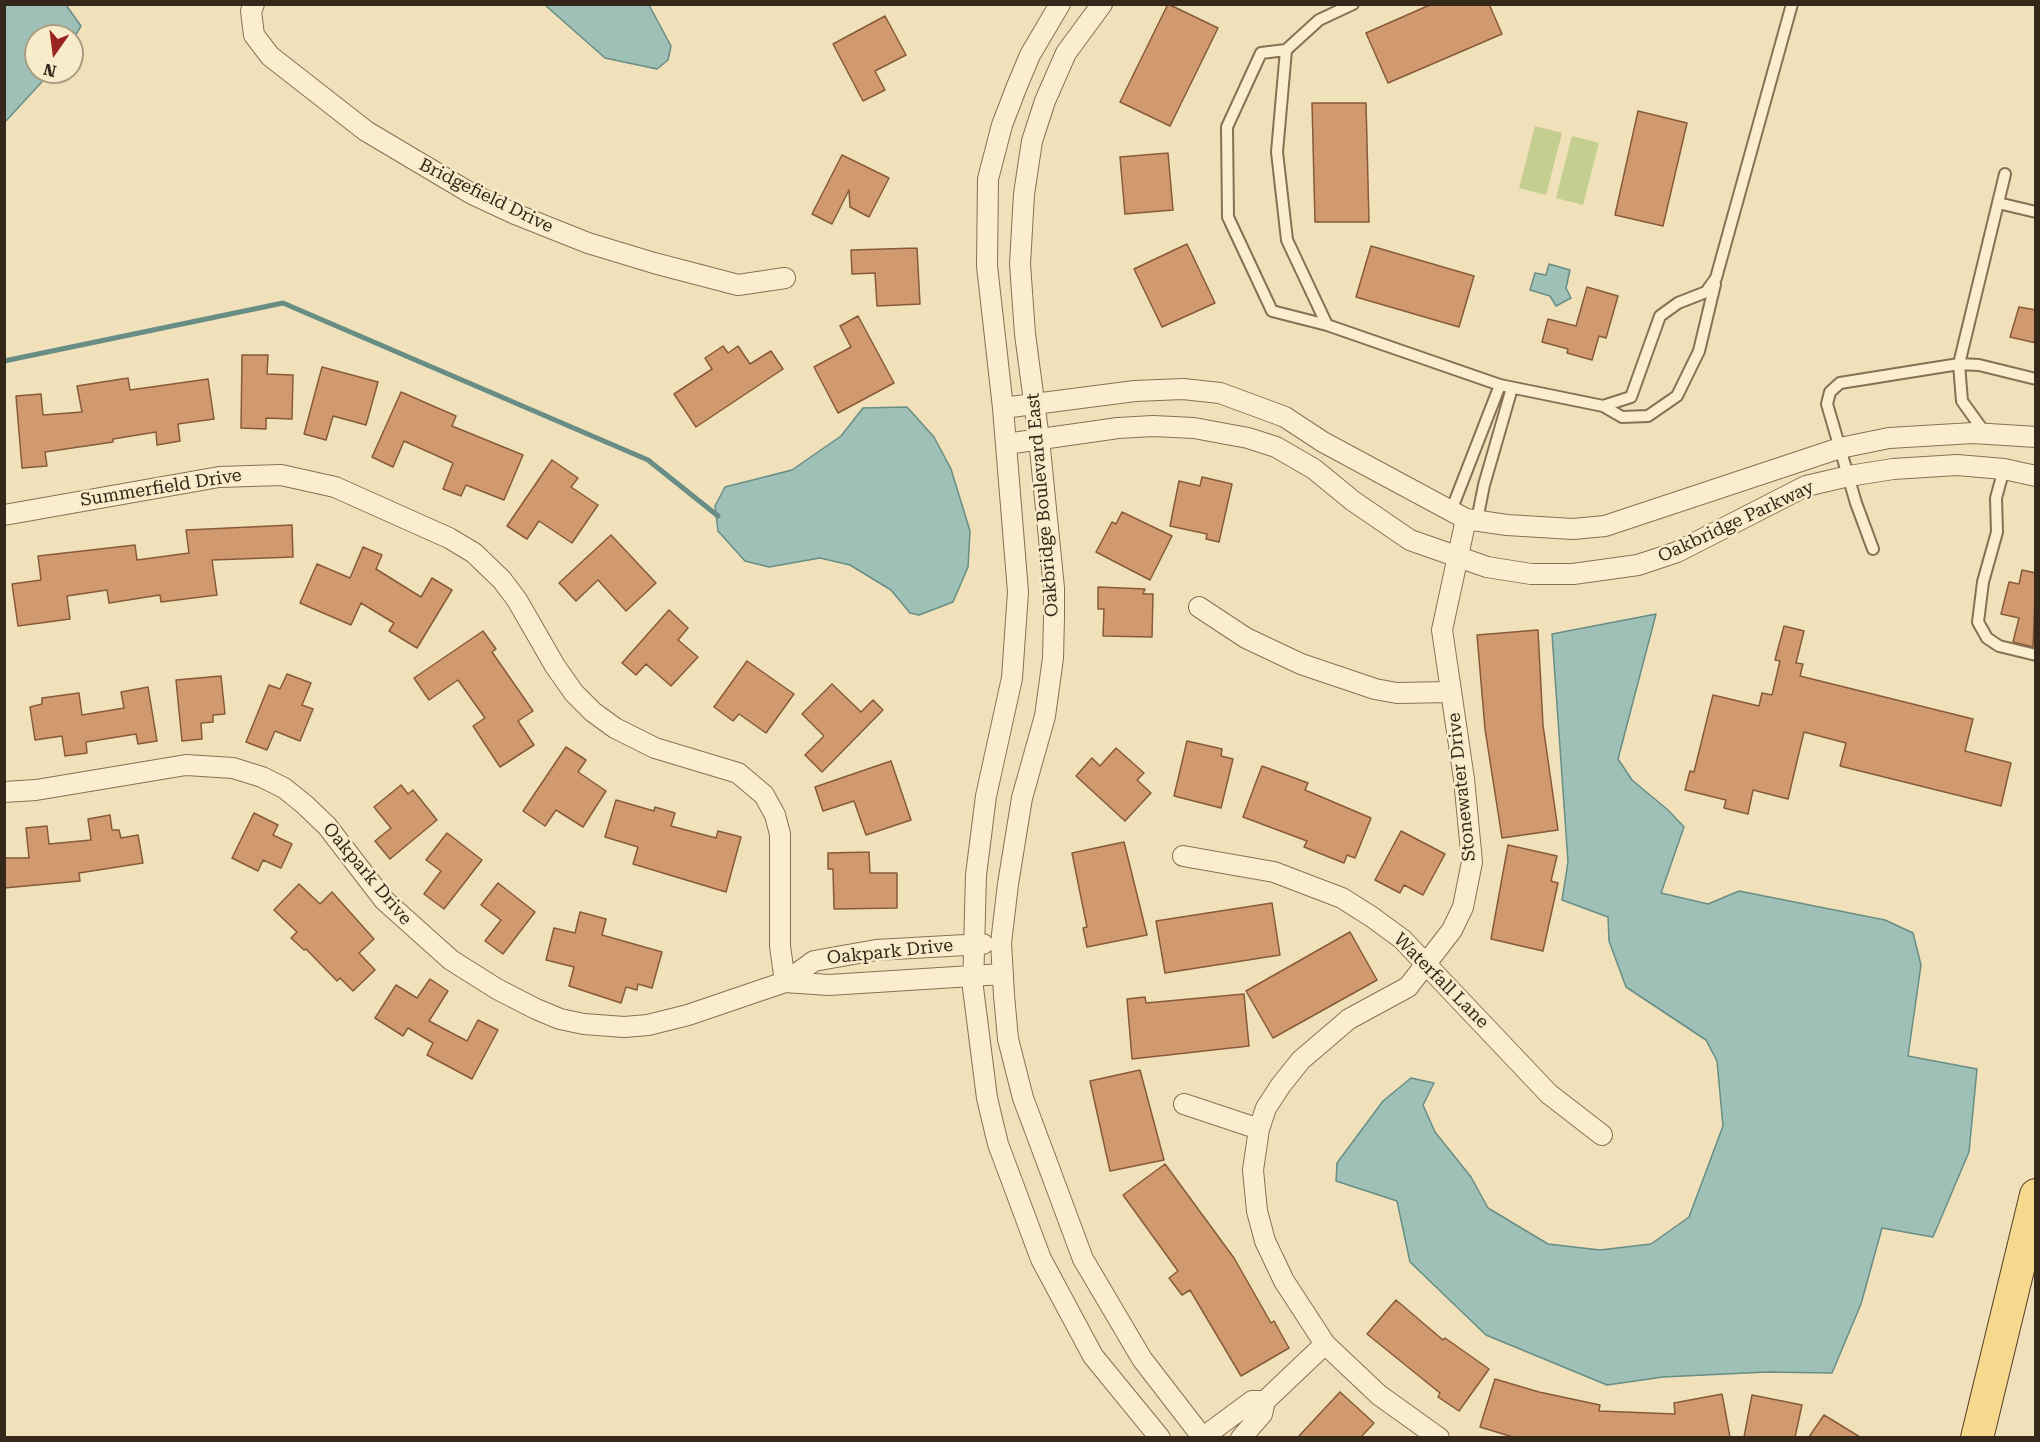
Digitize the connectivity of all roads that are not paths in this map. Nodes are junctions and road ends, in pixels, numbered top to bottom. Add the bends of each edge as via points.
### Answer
1 (254, 4) edge
2 (1060, 4) edge
3 (1102, 4) edge
4 (1353, 4) edge
5 (1792, 4) edge
6 (1286, 50) junction
7 (2005, 174) dead end
8 (1998, 203) junction
9 (2036, 212) edge
10 (785, 278) dead end
11 (1716, 278) junction
12 (1328, 325) junction
13 (1959, 364) junction
14 (2036, 379) edge
15 (1500, 385) junction
16 (1512, 388) junction
17 (1035, 402) junction
18 (1603, 406) junction
19 (1003, 408) junction
20 (1985, 434) junction
21 (2036, 437) edge
22 (1039, 440) junction
23 (1006, 444) junction
24 (1840, 448) junction
25 (2004, 469) junction
26 (1849, 476) junction
27 (2036, 476) edge
28 (4, 515) edge
29 (1464, 517) junction
30 (1873, 549) dead end
31 (1458, 558) junction
32 (1199, 607) dead end
33 (2036, 656) edge
34 (1451, 692) junction
35 (4, 792) edge
36 (1183, 856) dead end
37 (1001, 943) junction
38 (972, 944) junction
39 (868, 951) junction
40 (1426, 966) junction
41 (1003, 974) junction
42 (972, 975) junction
43 (785, 982) junction
44 (876, 982) junction
45 (1184, 1104) dead end
46 (1259, 1130) junction
47 (1602, 1136) dead end
48 (2036, 1195) edge
49 (1325, 1344) junction
50 (1265, 1401) junction
51 (1160, 1437) edge
52 (1203, 1437) edge
53 (1241, 1437) edge
54 (1439, 1437) edge
55 (1977, 1437) edge

1 - 10 street, Bridgefield Drive via 251,26 270,56 366,131 472,194 588,243 665,266 738,285
2 - 19 street, Oakbridge Boulevard East via 1017,86 988,179 987,266
3 - 17 street, Oakbridge Boulevard East via 1066,53 1032,141 1020,264
4 - 6 lane via 1319,20
5 - 11 lane
6 - 12 lane via 1277,152 1287,240
6 - 12 lane via 1261,53 1227,127 1228,217 1272,311
7 - 8 lane
8 - 9 lane
8 - 13 lane
11 - 18 lane via 1706,292 1678,303 1660,316 1631,397
11 - 18 lane via 1699,351 1677,396 1648,416 1622,417
12 - 15 lane
13 - 14 lane via 1979,364
13 - 20 lane via 1962,401
13 - 24 lane via 1840,383 1830,392 1827,404
15 - 16 lane
15 - 29 lane
16 - 18 lane
16 - 29 lane via 1484,485
17 - 19 street, Oakbridge Parkway
17 - 22 street, Oakbridge Boulevard East
17 - 29 street, Oakbridge Parkway via 1183,388 1220,393 1285,417 1323,442
19 - 23 street, Oakbridge Boulevard East
20 - 21 street, Oakbridge Parkway
20 - 24 street, Oakbridge Parkway via 1889,438
22 - 23 street, Oakbridge Parkway
22 - 31 street, Oakbridge Parkway via 1153,426 1194,428 1248,438 1276,447 1314,469 1410,540
22 - 37 street, Oakbridge Boulevard East via 1054,588 1053,658 1045,716 1022,798
23 - 38 street, Oakbridge Boulevard East via 1018,592 1016,631 1012,678 986,796
24 - 26 lane
24 - 29 street, Oakbridge Parkway via 1605,526 1572,529
25 - 26 street, Oakbridge Parkway via 1957,465
25 - 27 street, Oakbridge Parkway
25 - 33 lane via 1996,498 1997,532 1978,605 1978,622 1988,638 1999,646
26 - 30 lane
26 - 31 street, Oakbridge Parkway via 1806,486 1677,552 1638,565 1573,574 1531,574
28 - 43 street, Summerfield Drive via 219,477 280,475 336,487 449,538 474,553 502,580 562,675 593,712 639,741 738,773 764,795 780,834 780,946
29 - 31 street, Stonewater Drive
31 - 34 street, Stonewater Drive via 1442,630
32 - 34 street via 1246,638 1301,664 1375,689 1397,693
34 - 40 street, Stonewater Drive via 1472,862 1463,907
35 - 43 street, Oakpark Drive via 186,765 233,768 262,777 284,788 327,826 377,892 426,940 497,989 560,1019 624,1027 648,1025
36 - 40 street, Waterfall Lane via 1274,872 1342,898 1402,939
37 - 38 street, Oakpark Drive
37 - 41 street, Oakbridge Boulevard East
38 - 39 street, Oakpark Drive
38 - 42 street, Oakbridge Boulevard East
39 - 43 street, Oakpark Drive via 814,961
39 - 44 street
40 - 46 street, Stonewater Drive via 1408,987 1349,1019 1301,1060 1266,1108
40 - 47 street, Waterfall Lane via 1549,1094
41 - 42 street, Oakpark Drive
41 - 52 street, Oakbridge Boulevard East via 1008,1039 1023,1098 1083,1259 1142,1359
42 - 44 street, Oakpark Drive
42 - 51 street, Oakbridge Boulevard East via 987,1098 998,1144 1041,1259 1094,1356
43 - 44 street, Oakpark Drive
45 - 46 street
46 - 49 street, Stonewater Drive via 1253,1170 1265,1241 1284,1281
48 - 55 main road
49 - 50 street
49 - 54 street, Stonewater Drive via 1379,1395
50 - 52 street via 1252,1401
50 - 53 street via 1262,1414

